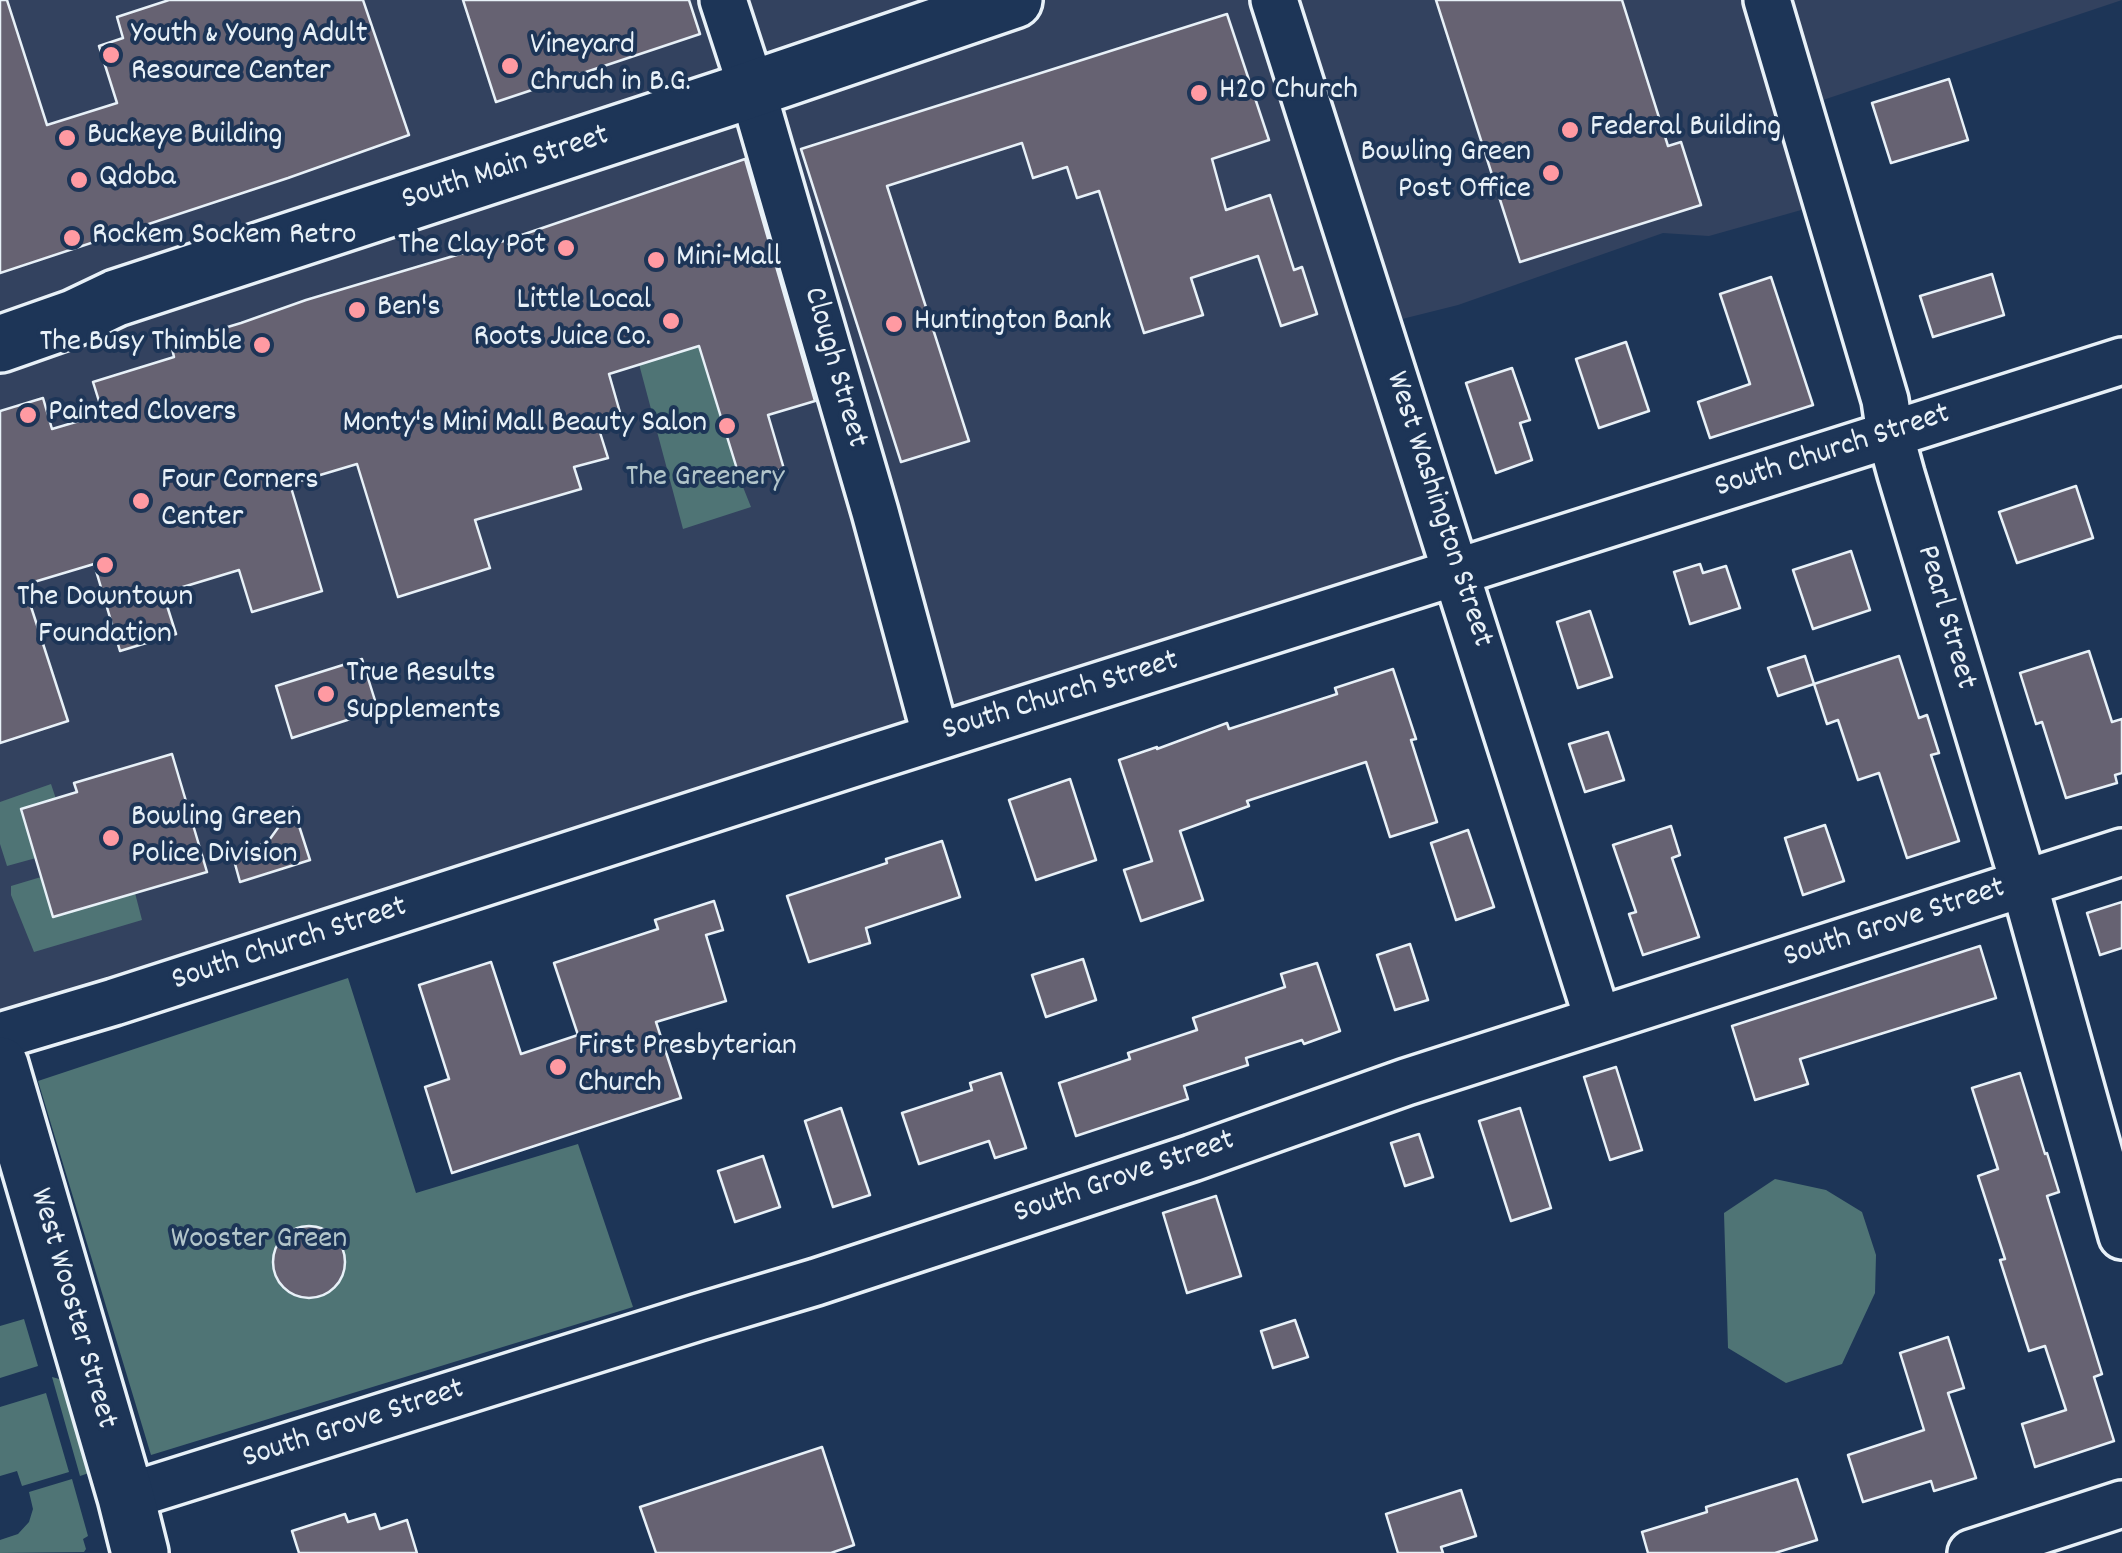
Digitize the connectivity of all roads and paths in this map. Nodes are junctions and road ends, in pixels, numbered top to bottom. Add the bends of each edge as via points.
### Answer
1 (723, 0) edge
2 (1014, 0) edge
3 (1274, 0) edge
4 (1767, 0) edge
5 (752, 89) junction
6 (0, 344) edge
7 (2122, 361) edge
8 (1890, 434) junction
9 (1458, 574) junction
10 (936, 738) junction
11 (2122, 852) edge
12 (2024, 884) junction
13 (1598, 1020) junction
14 (0, 1036) edge
15 (0, 1065) edge
16 (2122, 1236) edge
17 (126, 1497) junction
18 (2122, 1504) edge
19 (140, 1553) edge
20 (1971, 1553) edge

1 - 5 street, Clough Street
2 - 5 main road, South Main Street
3 - 9 street, West Washington Street
4 - 8 street, Pearl Street
5 - 6 main road, South Main Street via 116,298
5 - 10 street, Clough Street
7 - 8 street, South Church Street
8 - 9 street, South Church Street
8 - 12 street, Pearl Street
9 - 10 street, South Church Street
9 - 13 street, West Washington Street
10 - 14 street, South Church Street
11 - 12 street, South Grove Street
12 - 13 street, South Grove Street
12 - 16 street, Pearl Street
13 - 17 street, South Grove Street via 816,1282
15 - 17 main road, West Wooster Street
17 - 19 main road, West Wooster Street
18 - 20 street

